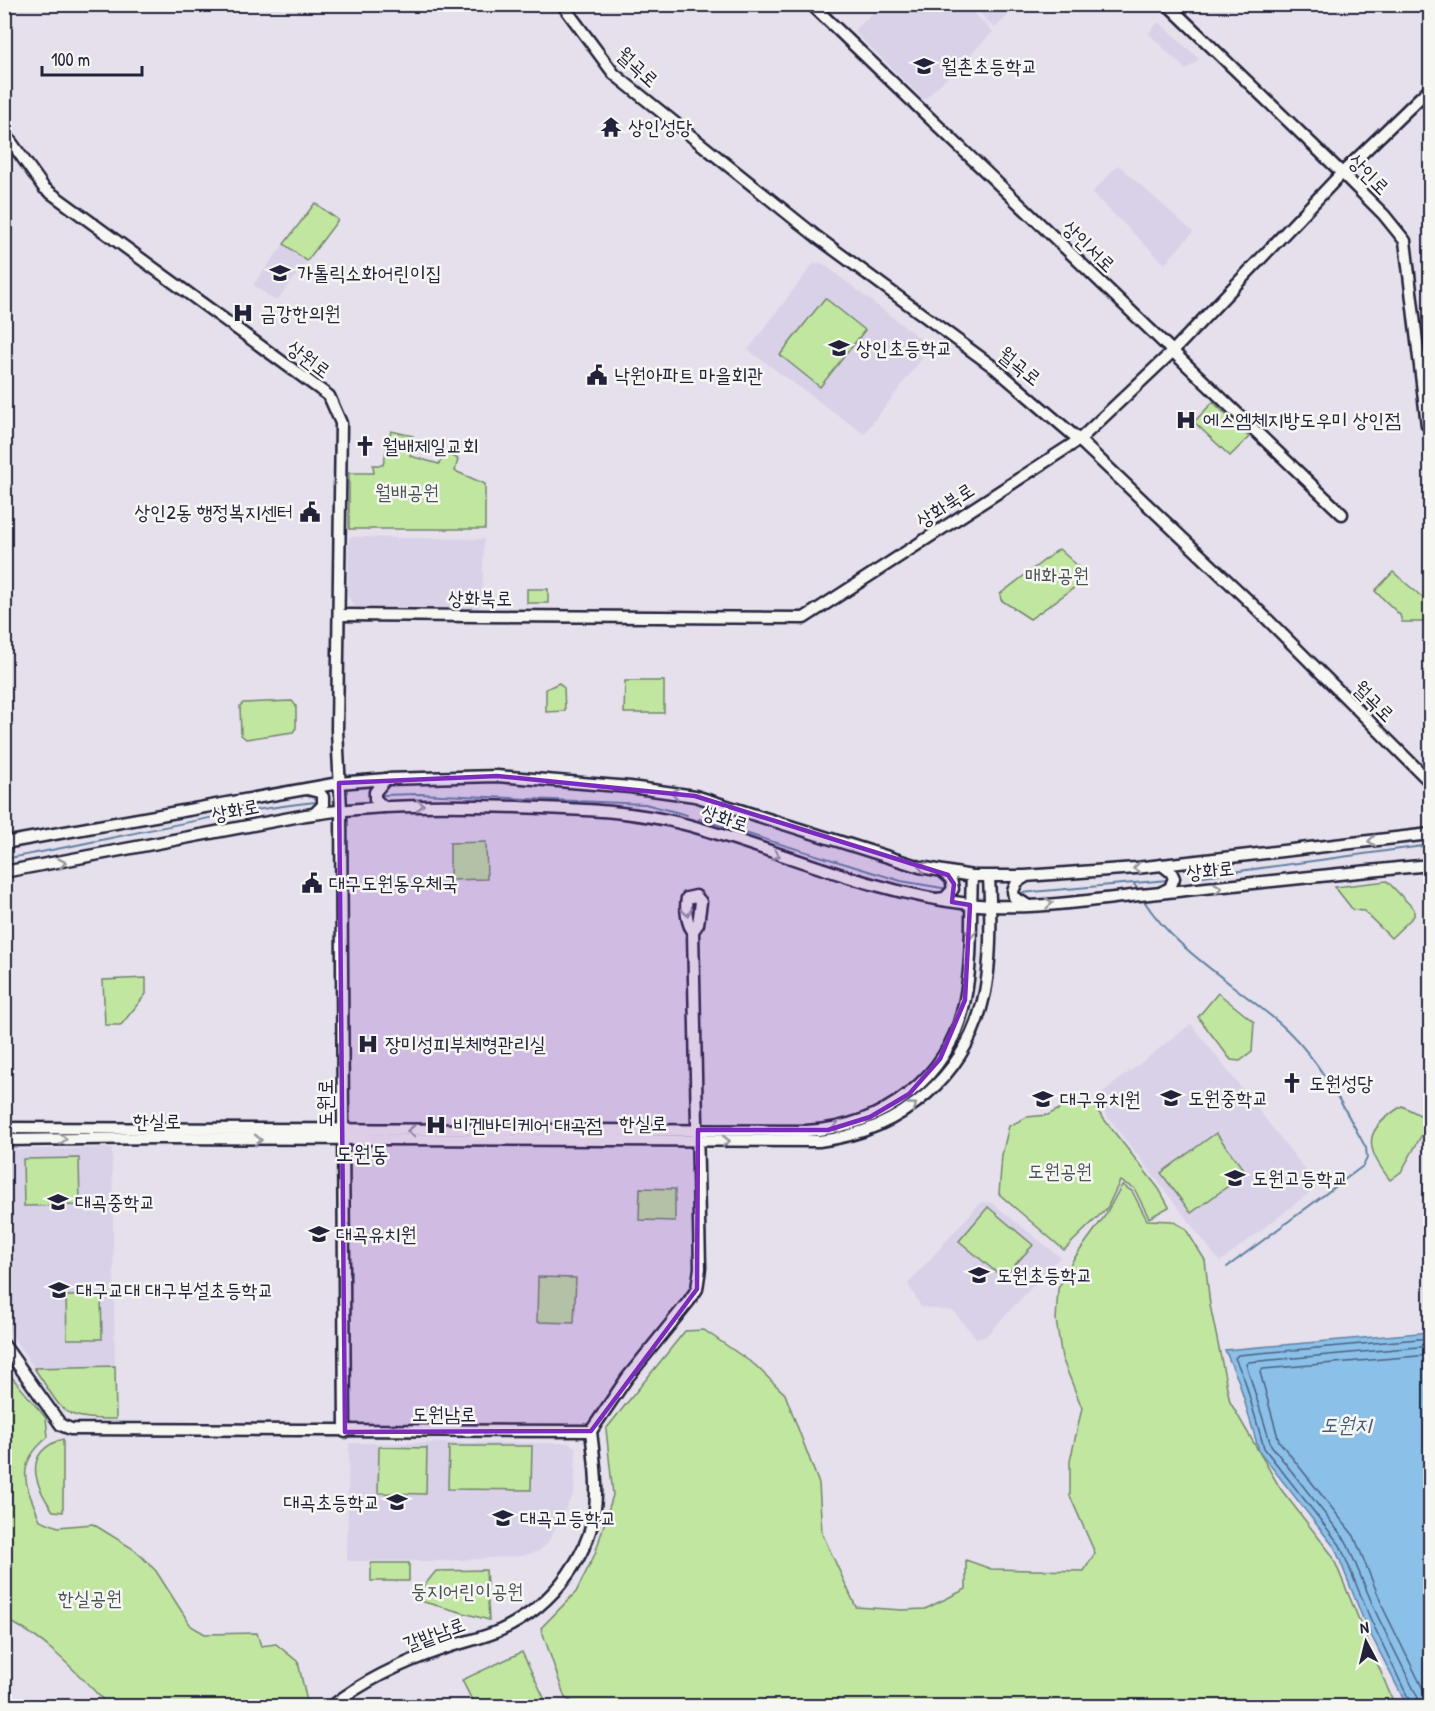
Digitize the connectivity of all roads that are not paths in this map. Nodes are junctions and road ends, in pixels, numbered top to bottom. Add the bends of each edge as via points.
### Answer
1 (811, 4) edge
2 (1167, 4) edge
3 (561, 5) edge
4 (1431, 88) edge
5 (4, 132) edge
6 (1342, 173) junction
7 (1172, 352) junction
8 (1431, 428) edge
9 (1079, 440) junction
10 (1342, 514) dead end
11 (339, 615) junction
12 (386, 779) junction
13 (1431, 782) edge
14 (339, 783) junction
15 (306, 789) junction
16 (384, 807) junction
17 (341, 810) junction
18 (312, 814) junction
19 (1430, 834) edge
20 (4, 843) edge
21 (1162, 865) junction
22 (1431, 865) edge
23 (4, 872) edge
24 (942, 872) junction
25 (972, 876) junction
26 (1025, 876) junction
27 (989, 877) junction
28 (1159, 893) junction
29 (933, 900) junction
30 (970, 905) junction
31 (1028, 905) junction
32 (990, 906) junction
33 (693, 932) dead end
34 (4, 1128) edge
35 (343, 1136) junction
36 (698, 1136) junction
37 (4, 1140) edge
38 (4, 1345) edge
39 (591, 1431) junction
40 (345, 1432) junction
41 (332, 1707) edge

1 - 7 main road, 상인서로
2 - 6 main road, 상인로
3 - 9 main road, 월곡로 via 614,74 817,237 995,368
4 - 6 main road, 상화북로
5 - 11 main road, 상원로 via 44,188 329,396 341,423
6 - 7 main road, 상화북로
6 - 8 main road, 상인로 via 1405,241 1427,425
7 - 9 main road, 상화북로
7 - 10 main road, 상인서로
9 - 11 main road, 상화북로 via 804,618
9 - 13 main road, 월곡로
11 - 14 main road, 상원로
12 - 14 main road, 상화로
12 - 16 main road via 375,792 375,799
24 -> 12 main road, 상화로 via 694,796 497,776
14 - 15 main road, 상화로
14 - 17 main road, 상원로
15 - 18 main road via 319,792 324,800 320,810
15 - 20 main road, 상화로
16 - 17 main road, 상화로
16 -> 29 main road, 상화로 via 590,809 648,815 696,827 853,880
17 - 18 main road, 상화로
17 - 35 main road, 도원로
23 -> 18 main road, 상화로
19 -> 21 main road, 상화로
21 -> 26 main road, 상화로
21 - 28 main road via 1174,878 1170,888
28 -> 22 main road, 상화로
24 - 25 main road, 상화로
24 - 29 main road via 951,879 953,889 945,898
25 - 27 main road, 상화로
25 - 30 main road, 한실로
26 - 27 main road, 상화로
26 - 31 main road via 1017,882 1013,894
27 - 32 main road, 한실로
31 -> 28 main road, 상화로
29 - 30 main road, 상화로
30 - 32 main road, 상화로
30 -> 36 main road, 한실로 via 970,965 959,1021 940,1059 909,1094 870,1118 828,1130
31 - 32 main road, 상화로
36 -> 32 main road, 한실로 via 819,1141 848,1138 871,1131 911,1108 938,1082 970,1039 985,992
33 - 36 main road
34 - 35 main road, 한실로
35 - 36 main road, 한실로
37 -> 35 main road, 한실로
35 - 40 main road, 도원로
36 - 39 main road via 697,1289
38 - 40 main road, 도원남로 via 62,1425 70,1429
39 - 40 main road, 도원남로
39 - 41 main road, 갈밭남로 via 596,1494 593,1519 584,1548 551,1595 501,1630 393,1668 360,1685

